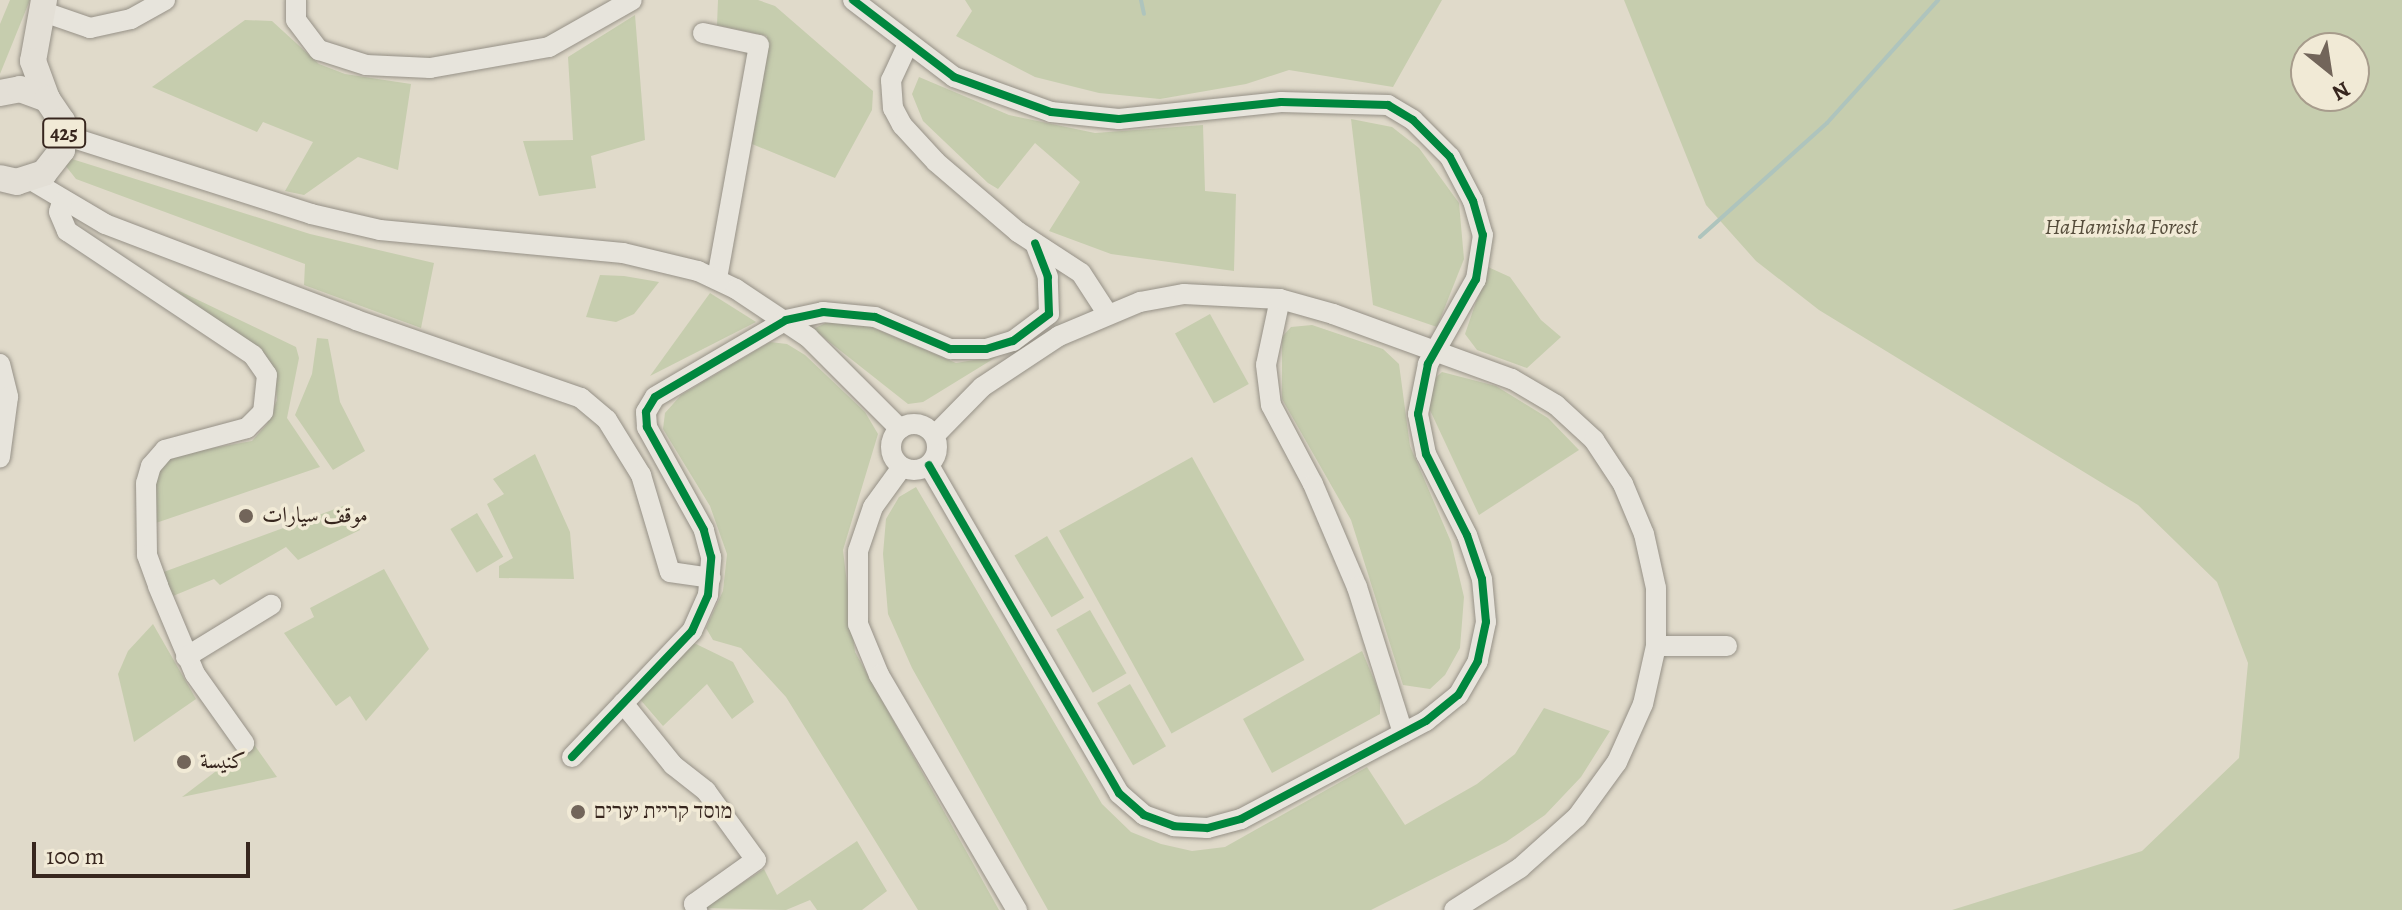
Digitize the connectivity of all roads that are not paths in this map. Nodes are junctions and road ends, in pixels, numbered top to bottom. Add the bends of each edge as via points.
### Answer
1 (165, 0) edge
2 (296, 0) edge
3 (632, 0) edge
4 (853, 0) edge
5 (41, 14) edge
6 (703, 33) dead end
7 (907, 46) junction
8 (0, 91) edge
9 (47, 99) junction
10 (64, 135) junction
11 (0, 178) edge
12 (31, 180) junction
13 (62, 202) junction
14 (1035, 243) junction
15 (717, 279) junction
16 (1280, 299) junction
17 (1107, 313) junction
18 (786, 320) junction
19 (1435, 354) junction
20 (0, 364) edge
21 (900, 429) junction
22 (935, 435) junction
23 (0, 457) edge
24 (929, 465) junction
25 (902, 467) junction
26 (711, 578) junction
27 (271, 605) dead end
28 (1656, 646) junction
29 (1727, 646) dead end
30 (186, 657) junction
31 (623, 703) junction
32 (1403, 733) junction
33 (244, 743) dead end
34 (572, 757) dead end
35 (697, 910) edge
36 (1017, 910) edge
37 (1454, 910) edge

1 - 5 street via 131,19 90,28
2 - 3 street via 296,20 319,50 366,65 430,68 549,47
4 - 7 street
5 - 8 main road, 425 via 21,68
5 - 9 main road, 425 via 33,61
6 - 15 street via 759,45
7 - 14 street via 891,80 893,108 902,125 936,162
7 - 19 street via 986,93 1084,117 1155,117 1281,102 1388,105 1413,120 1450,157 1481,222 1483,249 1476,279
8 - 9 main road, 425 via 20,89
9 - 10 main road, 425 via 62,121
10 - 12 main road, 425 via 55,163
10 - 15 street via 311,214 380,230 632,255
11 - 12 main road, 425
12 - 13 street
13 - 26 street via 105,224 344,315 581,398 607,420 641,475 670,572
13 - 30 street via 59,212 67,231 253,355 267,375 263,412 247,428 176,444 151,466 144,520 147,555
14 - 17 street via 1081,273
14 - 18 street via 1048,277 1049,314 1013,341 986,349 950,349 909,328 853,312
15 - 18 street
16 - 17 street via 1184,294
16 - 19 street
16 - 32 street via 1266,365 1271,405 1313,484 1357,587
17 - 22 street via 1020,360 982,387
18 - 21 street via 850,375
18 - 26 street via 667,387 646,412 649,432 704,530
19 - 28 street via 1512,379 1556,405 1594,440 1623,484 1644,534 1656,588
19 - 32 street via 1419,394 1420,434 1476,557 1486,622 1478,661 1458,695
20 - 23 street via 8,397
21 - 22 street via 920,425
21 - 25 street via 891,448
22 - 24 street via 938,450
24 - 25 street
24 - 32 street via 1109,778 1144,815 1174,826 1224,825
25 - 36 street via 873,507 858,551 858,624 879,675
26 - 31 street via 692,631
27 - 30 street
28 - 29 street
28 - 37 street via 1643,704 1617,762 1577,817 1520,868
30 - 33 street
31 - 34 street
31 - 35 street via 673,765 706,791 756,860 694,904

